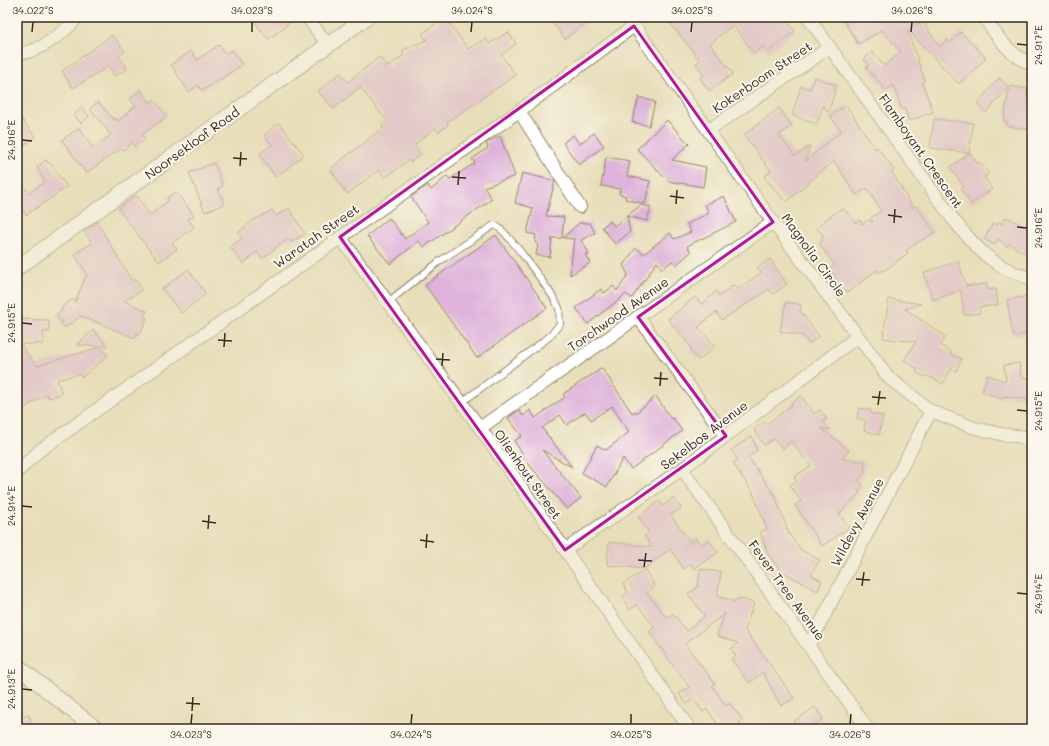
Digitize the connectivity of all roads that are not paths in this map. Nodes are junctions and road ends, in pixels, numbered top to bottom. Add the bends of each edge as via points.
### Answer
1 (78, 17) edge
2 (306, 17) edge
3 (367, 17) edge
4 (808, 17) edge
5 (984, 17) edge
6 (631, 21) edge
7 (328, 45) junction
8 (830, 47) junction
9 (17, 53) edge
10 (1032, 65) edge
11 (519, 111) junction
12 (709, 130) junction
13 (580, 207) dead end
14 (773, 222) junction
15 (340, 237) junction
16 (17, 268) edge
17 (1032, 279) edge
18 (388, 302) junction
19 (638, 317) junction
20 (857, 337) junction
21 (461, 403) junction
22 (930, 412) junction
23 (480, 428) junction
24 (726, 436) junction
25 (1032, 438) edge
26 (682, 469) junction
27 (17, 472) edge
28 (565, 550) junction
29 (809, 645) junction
30 (17, 667) edge
31 (96, 729) edge
32 (690, 729) edge
33 (868, 729) edge

1 - 9 street via 66,30 44,45
2 - 7 street
3 - 7 street, Noorsekloof Road
4 - 8 street, Flamboyant Crescent
5 - 10 street via 1011,52
6 - 11 street, Waratah Street
6 - 12 street, Magnolia Circle
7 - 16 street, Noorsekloof Road
8 - 12 street, Kokerboom Street
8 - 17 street, Flamboyant Crescent via 952,218 978,250 999,265
11 - 13 street
11 - 15 street, Waratah Street
12 - 14 street, Magnolia Circle
14 - 19 street, Torchwood Avenue
14 - 20 street, Magnolia Circle
15 - 18 street, Olienhout Street
15 - 27 street, Waratah Street via 38,451
18 - 21 street, Olienhout Street
18 - 21 lane via 440,261 494,225 511,239 534,270 559,308 560,324 549,338
19 - 23 street, Torchwood Avenue
19 - 24 street
20 - 22 street, Magnolia Circle via 889,378
20 - 24 street, Sekelbos Avenue
21 - 23 street, Olienhout Street
22 - 25 street, Magnolia Circle via 972,427
22 - 29 street, Wildevy Avenue
23 - 28 street, Olienhout Street
24 - 26 street, Sekelbos Avenue
26 - 28 street, Sekelbos Avenue
26 - 29 street, Fever Tree Avenue
28 - 32 street, Olienhout Street
29 - 33 street, Fever Tree Avenue
30 - 31 street

